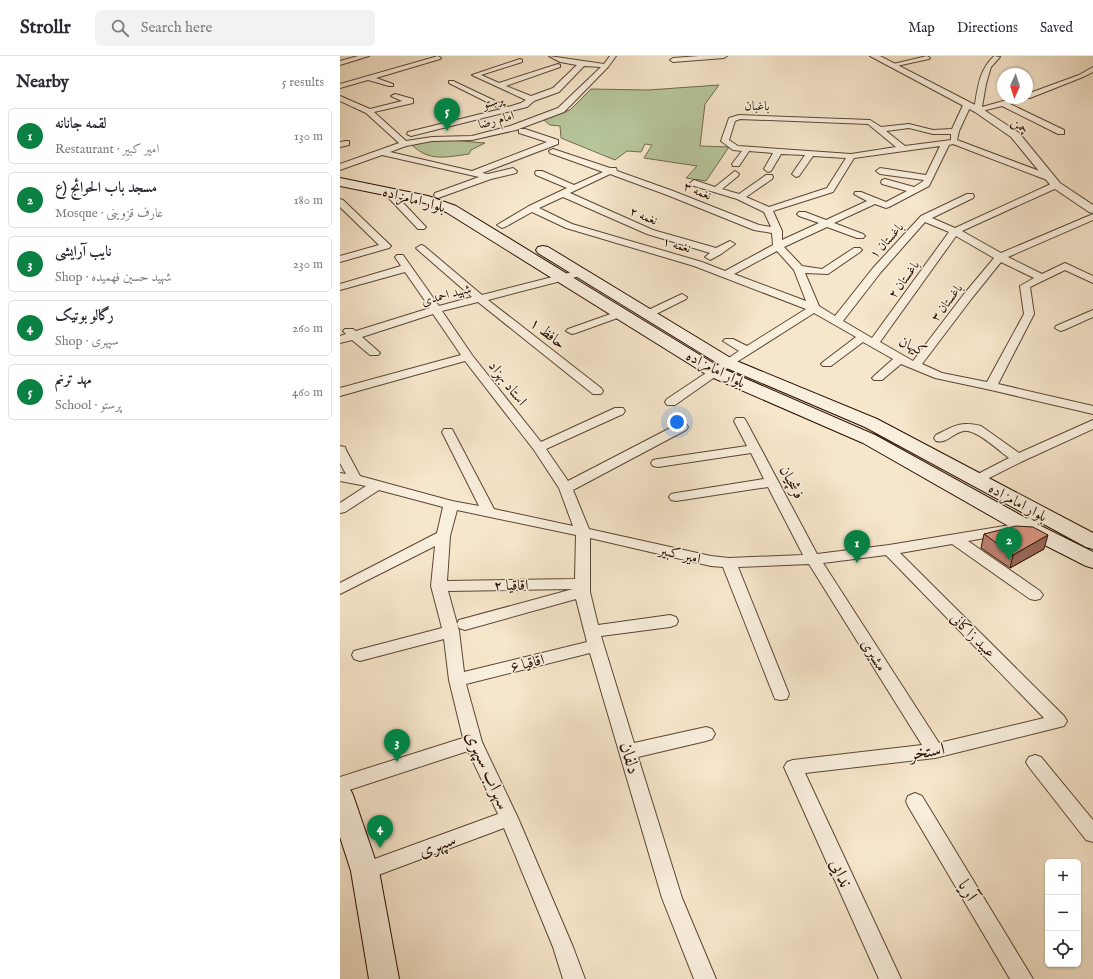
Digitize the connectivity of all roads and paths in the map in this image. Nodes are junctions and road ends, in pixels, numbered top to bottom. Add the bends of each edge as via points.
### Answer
1 (366, 56) edge
2 (552, 56) edge
3 (613, 56) edge
4 (724, 56) edge
5 (874, 56) edge
6 (699, 57) edge
7 (997, 57) dead end
8 (438, 58) dead end
9 (927, 58) dead end
10 (673, 60) dead end
11 (520, 61) dead end
12 (401, 62) dead end
13 (340, 63) edge
14 (582, 64) junction
15 (892, 65) junction
16 (412, 66) junction
17 (558, 66) dead end
18 (606, 66) junction
19 (366, 69) dead end
20 (1093, 69) edge
21 (422, 70) dead end
22 (383, 74) junction
23 (369, 78) junction
24 (340, 81) edge
25 (451, 82) dead end
26 (349, 84) junction
27 (391, 85) dead end
28 (500, 85) junction
29 (340, 86) edge
30 (1033, 94) edge
31 (395, 96) dead end
32 (340, 98) edge
33 (531, 99) junction
34 (1005, 104) joint
35 (967, 105) junction
36 (509, 110) junction
37 (978, 110) junction
38 (369, 111) junction
39 (448, 125) junction
40 (880, 130) junction
41 (522, 131) dead end
42 (955, 132) junction
43 (1061, 132) dead end
44 (397, 138) junction
45 (472, 138) junction
46 (950, 143) junction
47 (404, 144) junction
48 (747, 149) junction
49 (903, 149) junction
50 (553, 151) dead end
51 (778, 151) junction
52 (381, 152) junction
53 (811, 153) junction
54 (851, 156) junction
55 (736, 164) dead end
56 (619, 166) dead end
57 (340, 168) edge
58 (513, 171) dead end
59 (880, 171) dead end
60 (610, 172) junction
61 (474, 173) junction
62 (539, 173) dead end
63 (340, 174) edge
64 (735, 174) dead end
65 (796, 174) dead end
66 (488, 177) junction
67 (929, 178) junction
68 (340, 182) edge
69 (885, 182) dead end
70 (1053, 182) junction
71 (694, 183) dead end
72 (575, 189) junction
73 (717, 189) junction
74 (915, 190) junction
75 (387, 191) junction
76 (564, 194) junction
77 (438, 195) junction
78 (970, 196) dead end
79 (740, 197) junction
80 (526, 199) dead end
81 (874, 200) junction
82 (340, 202) edge
83 (863, 205) junction
84 (1091, 206) edge
85 (535, 207) junction
86 (768, 210) junction
87 (802, 214) dead end
88 (1093, 217) edge
89 (924, 218) junction
90 (825, 223) junction
91 (502, 225) junction
92 (421, 227) dead end
93 (777, 231) junction
94 (955, 231) junction
95 (860, 236) dead end
96 (730, 244) dead end
97 (778, 246) junction
98 (421, 248) dead end
99 (857, 250) dead end
100 (718, 252) junction
101 (400, 257) dead end
102 (1000, 257) junction
103 (340, 259) edge
104 (698, 264) junction
105 (407, 268) junction
106 (799, 269) junction
107 (580, 273) junction
108 (727, 274) junction
109 (561, 278) junction
110 (1043, 278) junction
111 (1093, 280) edge
112 (340, 287) edge
113 (682, 297) dead end
114 (480, 299) junction
115 (814, 308) junction
116 (435, 310) junction
117 (1093, 313) edge
118 (619, 314) junction
119 (648, 314) junction
120 (838, 321) junction
121 (1060, 328) dead end
122 (572, 331) dead end
123 (351, 333) junction
124 (863, 337) junction
125 (340, 340) edge
126 (729, 341) dead end
127 (873, 344) junction
128 (747, 351) junction
129 (374, 353) dead end
130 (468, 357) junction
131 (900, 359) junction
132 (827, 364) dead end
133 (916, 366) junction
134 (722, 367) junction
135 (878, 378) dead end
136 (991, 386) junction
137 (597, 391) dead end
138 (340, 392) edge
139 (671, 402) dead end
140 (1093, 410) edge
141 (619, 411) dead end
142 (740, 421) dead end
143 (1093, 424) edge
144 (682, 427) dead end
145 (448, 432) dead end
146 (940, 438) dead end
147 (539, 448) junction
148 (756, 449) junction
149 (340, 450) edge
150 (1018, 458) junction
151 (658, 464) dead end
152 (340, 477) edge
153 (355, 480) junction
154 (977, 480) junction
155 (773, 482) junction
156 (377, 485) junction
157 (566, 488) junction
158 (676, 497) dead end
159 (451, 505) junction
160 (340, 509) edge
161 (488, 511) junction
162 (1041, 515) junction
163 (1026, 527) junction
164 (583, 532) junction
165 (443, 536) junction
166 (955, 540) junction
167 (1093, 542) edge
168 (889, 550) junction
169 (813, 558) junction
170 (1093, 561) edge
171 (729, 563) junction
172 (439, 586) junction
173 (582, 588) junction
174 (340, 589) edge
175 (1035, 595) dead end
176 (670, 621) dead end
177 (458, 627) junction
178 (594, 639) junction
179 (360, 655) dead end
180 (457, 680) junction
181 (781, 694) dead end
182 (1058, 721) joint
183 (706, 734) dead end
184 (472, 742) junction
185 (935, 751) junction
186 (628, 752) junction
187 (1035, 762) dead end
188 (793, 767) joint
189 (340, 785) edge
190 (340, 795) edge
191 (915, 801) dead end
192 (509, 818) junction
193 (1093, 834) edge
194 (365, 871) junction
195 (384, 979) edge
196 (574, 979) edge
197 (705, 979) edge
198 (890, 979) edge
199 (1022, 979) edge

1 - 13 street
2 - 14 street via 562,61
3 - 18 street, امام رضا
4 - 6 street
5 - 15 street, چمن
6 - 10 street
7 - 37 street via 988,66
8 - 16 street
9 - 15 street
11 - 28 street via 475,75
12 - 16 street
14 - 18 street
14 - 33 street, پرستو via 556,90
15 - 35 street, چمن
16 - 21 street
16 - 22 street
17 - 28 street
18 - 45 street, امام رضا via 561,110 513,128
19 - 22 street
20 - 30 street
22 - 23 street
23 - 26 street
23 - 27 street
24 - 26 street
25 - 36 street
26 - 29 street
28 - 33 street
31 - 38 street via 410,101
32 - 38 street
33 - 36 street, پرستو via 524,105
34 - 37 street
34 - 43 street
35 - 37 street, چمن
35 - 42 street
36 - 39 street, پرستو
37 - 70 street, چمن via 1015,135
38 - 44 street
39 - 44 street, پرستو
39 - 45 street
40 - 42 street via 909,126 933,132
40 - 48 street, باغبان via 870,122 739,117 732,120 725,141 736,148
40 - 49 street, باغبان
41 - 61 street via 555,142
42 - 46 street
44 - 47 street
45 - 47 street, امام رضا via 432,139
46 - 49 street, باغبان
46 - 67 street
46 - 70 street, باغبان
47 - 52 street, امام رضا
48 - 51 street, باغبان
48 - 55 street
49 - 54 street, باغبان
50 - 60 street, نغمه ۳
51 - 53 street, باغبان
51 - 79 street via 769,173
52 - 57 street, امام رضا
52 - 61 street
53 - 54 street, باغبان
53 - 65 street
54 - 86 street via 830,190
56 - 60 street
58 - 66 street
59 - 67 street
60 - 72 street
60 - 93 street, نغمه ۳ via 757,228
61 - 66 street
62 - 72 street
63 - 77 main road, بلوار امامزاده
64 - 73 street
66 - 77 street
67 - 74 street via 926,184
68 - 75 main road, بلوار امامزاده
69 - 74 street
70 - 84 street, چمن
70 - 94 street
71 - 73 street
72 - 76 street
73 - 79 street
74 - 81 street via 886,205
75 - 92 street
75 - 109 main road, بلوار امامزاده via 428,200 451,209
76 - 85 street
76 - 100 street, نغمه ۲ via 650,232
77 - 91 main road, بلوار امامزاده
78 - 89 street, باغستان ۱
79 - 86 street
80 - 85 street, نغمه ۱
81 - 83 street
81 - 83 street via 856,198
82 - 103 street via 386,246
83 - 90 street
85 - 91 street
85 - 104 street, نغمه ۱ via 569,226
86 - 93 street
87 - 90 street
88 - 102 street
89 - 94 street
89 - 120 street, باغستان ۱ via 877,270
90 - 95 street
90 - 97 street
91 - 107 main road, بلوار امامزاده
93 - 97 street
94 - 102 street
94 - 127 street, باغستان ۲
96 - 100 street
97 - 106 street
97 - 108 street
98 - 114 street, حافظ ۱
99 - 106 street via 824,272
100 - 104 street
101 - 105 street, استاد بهزاد
102 - 110 street
102 - 133 street, باغستان ۳
104 - 108 street, نغمه ۱
105 - 112 street
105 - 116 street, استاد بهزاد
106 - 115 street
107 - 109 street, شهید احمدی
107 - 119 main road, بلوار امامزاده
108 - 115 street, نغمه ۱
109 - 114 street, شهید احمدی
109 - 118 main road, بلوار امامزاده
110 - 111 street via 1065,266
110 - 136 street via 1025,286 1029,314
113 - 119 street
114 - 116 street, شهید احمدی
114 - 137 street, حافظ ۱
115 - 120 street, کیهان
115 - 128 street
116 - 123 street, شهید احمدی
116 - 130 street, استاد بهزاد
117 - 121 street
118 - 122 street
118 - 134 main road, بلوار امامزاده
119 - 134 main road, بلوار امامزاده
120 - 124 street, کیهان
123 - 125 street, شهید احمدی
123 - 129 street
124 - 127 street, کیهان
124 - 132 street
126 - 128 street
127 - 131 street, کیهان
128 - 134 street
130 - 138 street
130 - 147 street, استاد بهزاد
131 - 133 street, کیهان
131 - 135 street
133 - 136 street, کیهان via 939,376
134 - 139 street
134 - 154 main road, بلوار امامزاده via 871,423
134 - 163 main road, بلوار امامزاده via 869,439
136 - 140 street, کیهان
141 - 147 street
142 - 148 street, فرشچیان
143 - 150 street
144 - 157 street
145 - 161 street
146 - 150 street via 962,428 977,429
147 - 157 street, استاد بهزاد
148 - 151 street
148 - 155 street, فرشچیان
149 - 153 street
150 - 154 street
152 - 153 street, امیر کبیر
153 - 156 street, امیر کبیر
154 - 162 main road, بلوار امامزاده
155 - 158 street
155 - 169 street, فرشچیان
156 - 159 street, امیر کبیر
156 - 160 street
157 - 164 street, استاد بهزاد
159 - 161 street, امیر کبیر
159 - 165 street, سهراب سپهری
161 - 164 street, امیر کبیر
162 - 163 street
162 - 167 main road, بلوار امامزاده
163 - 166 street, امیر کبیر
163 - 170 main road, بلوار امامزاده
164 - 171 street, امیر کبیر
164 - 173 street, دلفان
165 - 172 street, سهراب سپهری
165 - 174 street
166 - 168 street, امیر کبیر
166 - 175 street
168 - 169 street, امیر کبیر
168 - 182 street, عبید زاکانی
169 - 171 street, امیر کبیر
169 - 185 street, مشیری
171 - 181 street
172 - 173 street, اقاقیا ۲
172 - 177 street, سهراب سپهری
173 - 177 street
173 - 178 street, دلفان
176 - 178 street, اقاقیا ۶
177 - 179 street
177 - 180 street, سهراب سپهری
178 - 180 street, اقاقیا ۶
178 - 186 street, دلفان
180 - 184 street, سهراب سپهری
182 - 185 street, استخر
183 - 186 street
184 - 189 street
184 - 192 street, سهراب سپهری
185 - 188 street, استخر
186 - 197 street, دلفان via 672,898
187 - 193 street
188 - 198 street, ندایی
190 - 194 main road
191 - 199 street, آریا
192 - 194 street, سپهری
192 - 196 street, سهراب سپهری
194 - 195 main road

